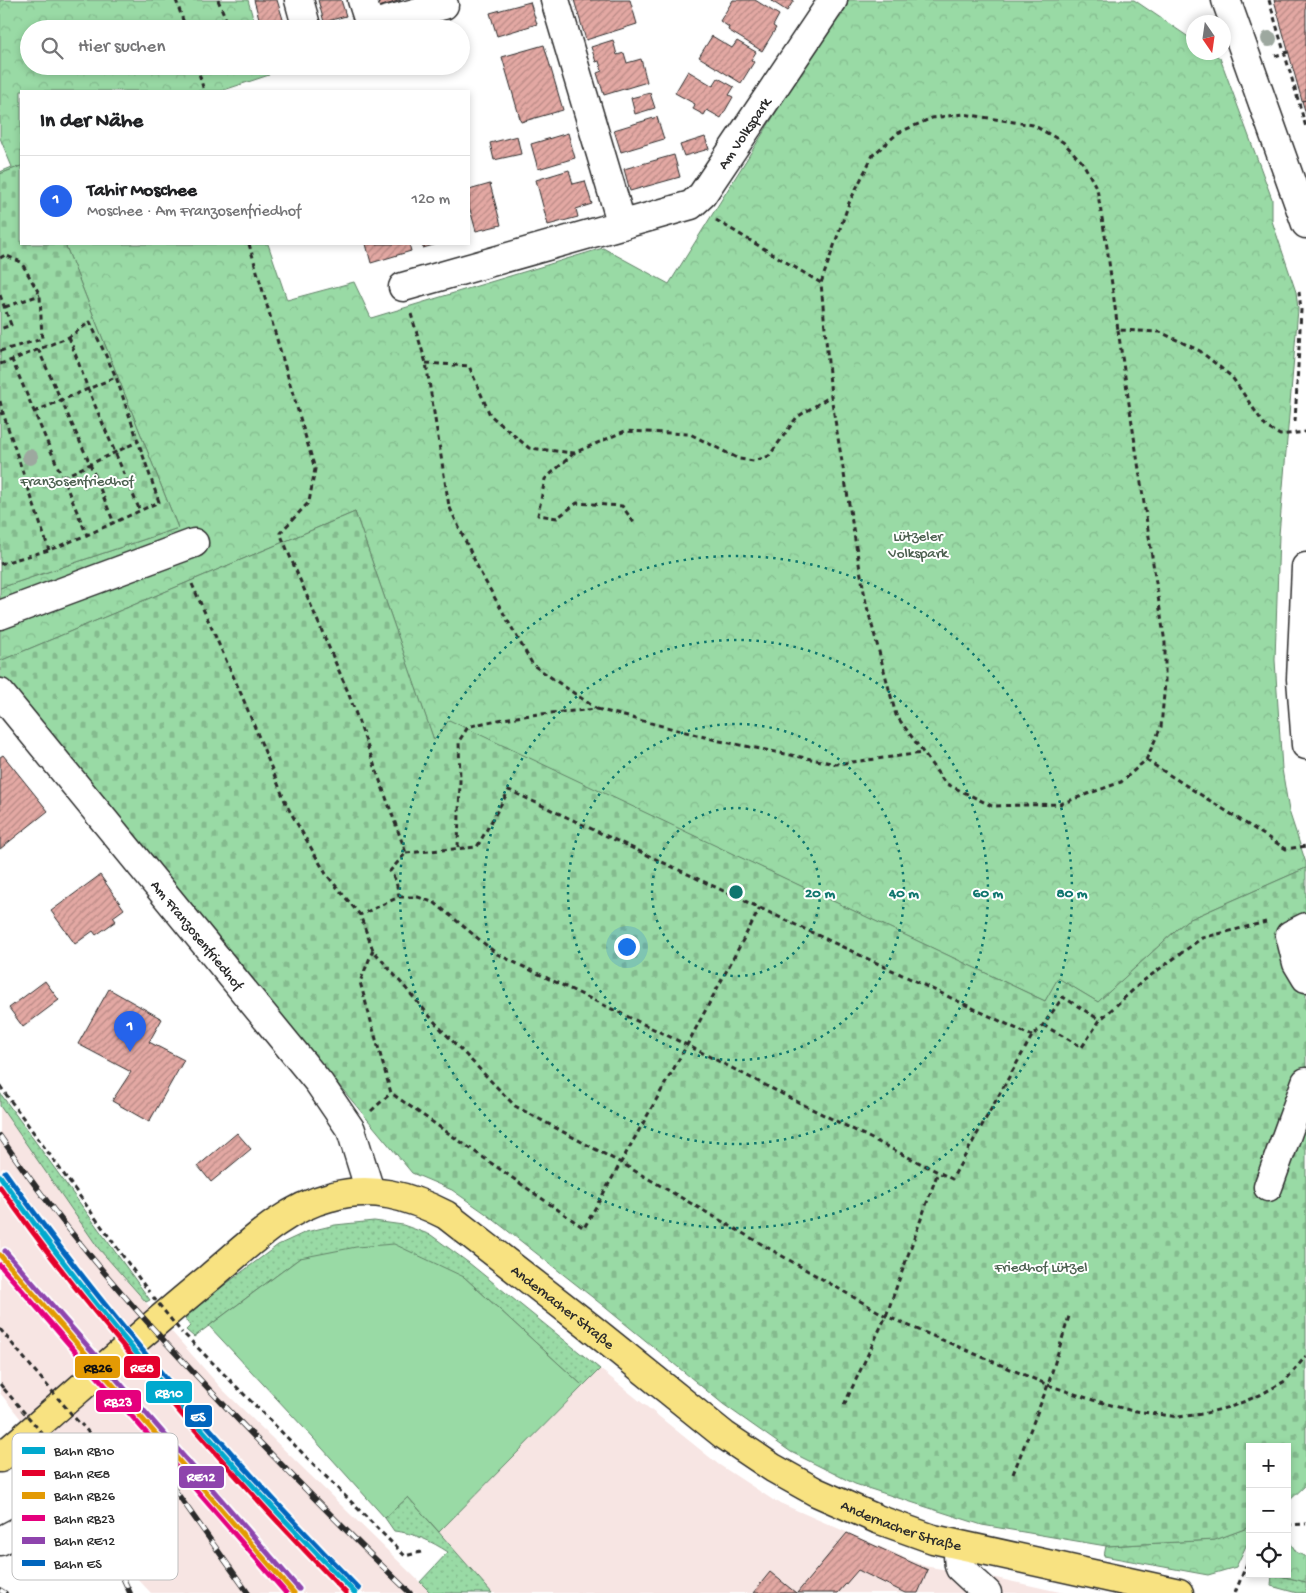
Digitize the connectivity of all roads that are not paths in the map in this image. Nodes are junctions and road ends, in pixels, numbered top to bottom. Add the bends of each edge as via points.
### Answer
1 (299, 0) edge
2 (555, 0) edge
3 (833, 0) edge
4 (1226, 0) edge
5 (450, 2) edge
6 (363, 18) edge
7 (305, 20) edge
8 (1306, 224) edge
9 (622, 225) junction
10 (403, 287) road end
11 (194, 544) dead end
12 (1306, 567) edge
13 (0, 615) edge
14 (1303, 679) edge
15 (0, 693) edge
16 (1306, 745) edge
17 (1298, 931) edge
18 (1306, 978) edge
19 (1306, 1082) edge
20 (1268, 1187) dead end
21 (370, 1191) junction
22 (29, 1433) edge
23 (12, 1448) edge
24 (0, 1458) edge
25 (12, 1535) edge
26 (0, 1541) edge
27 (960, 1546) junction
28 (987, 1593) edge
29 (1180, 1593) edge

1 - 7 street
2 - 9 street
3 - 9 street, Am Volkspark via 702,195 690,205
4 - 8 street
5 - 6 street
9 - 10 street, Am Volkspark
11 - 13 street
12 - 14 street
14 - 16 street
15 - 21 street, Am Franzosenfriedhof via 319,1083 351,1130
17 - 18 street via 1297,963
19 - 20 street
21 - 22 main road, Andernacher Straße via 330,1196 303,1206 274,1224
21 - 27 main road, Andernacher Straße via 423,1203 446,1215 724,1435 786,1476 877,1519
23 - 24 main road, Andernacher Straße
25 - 26 street
27 - 28 street via 960,1568
27 - 29 main road, Andernacher Straße

